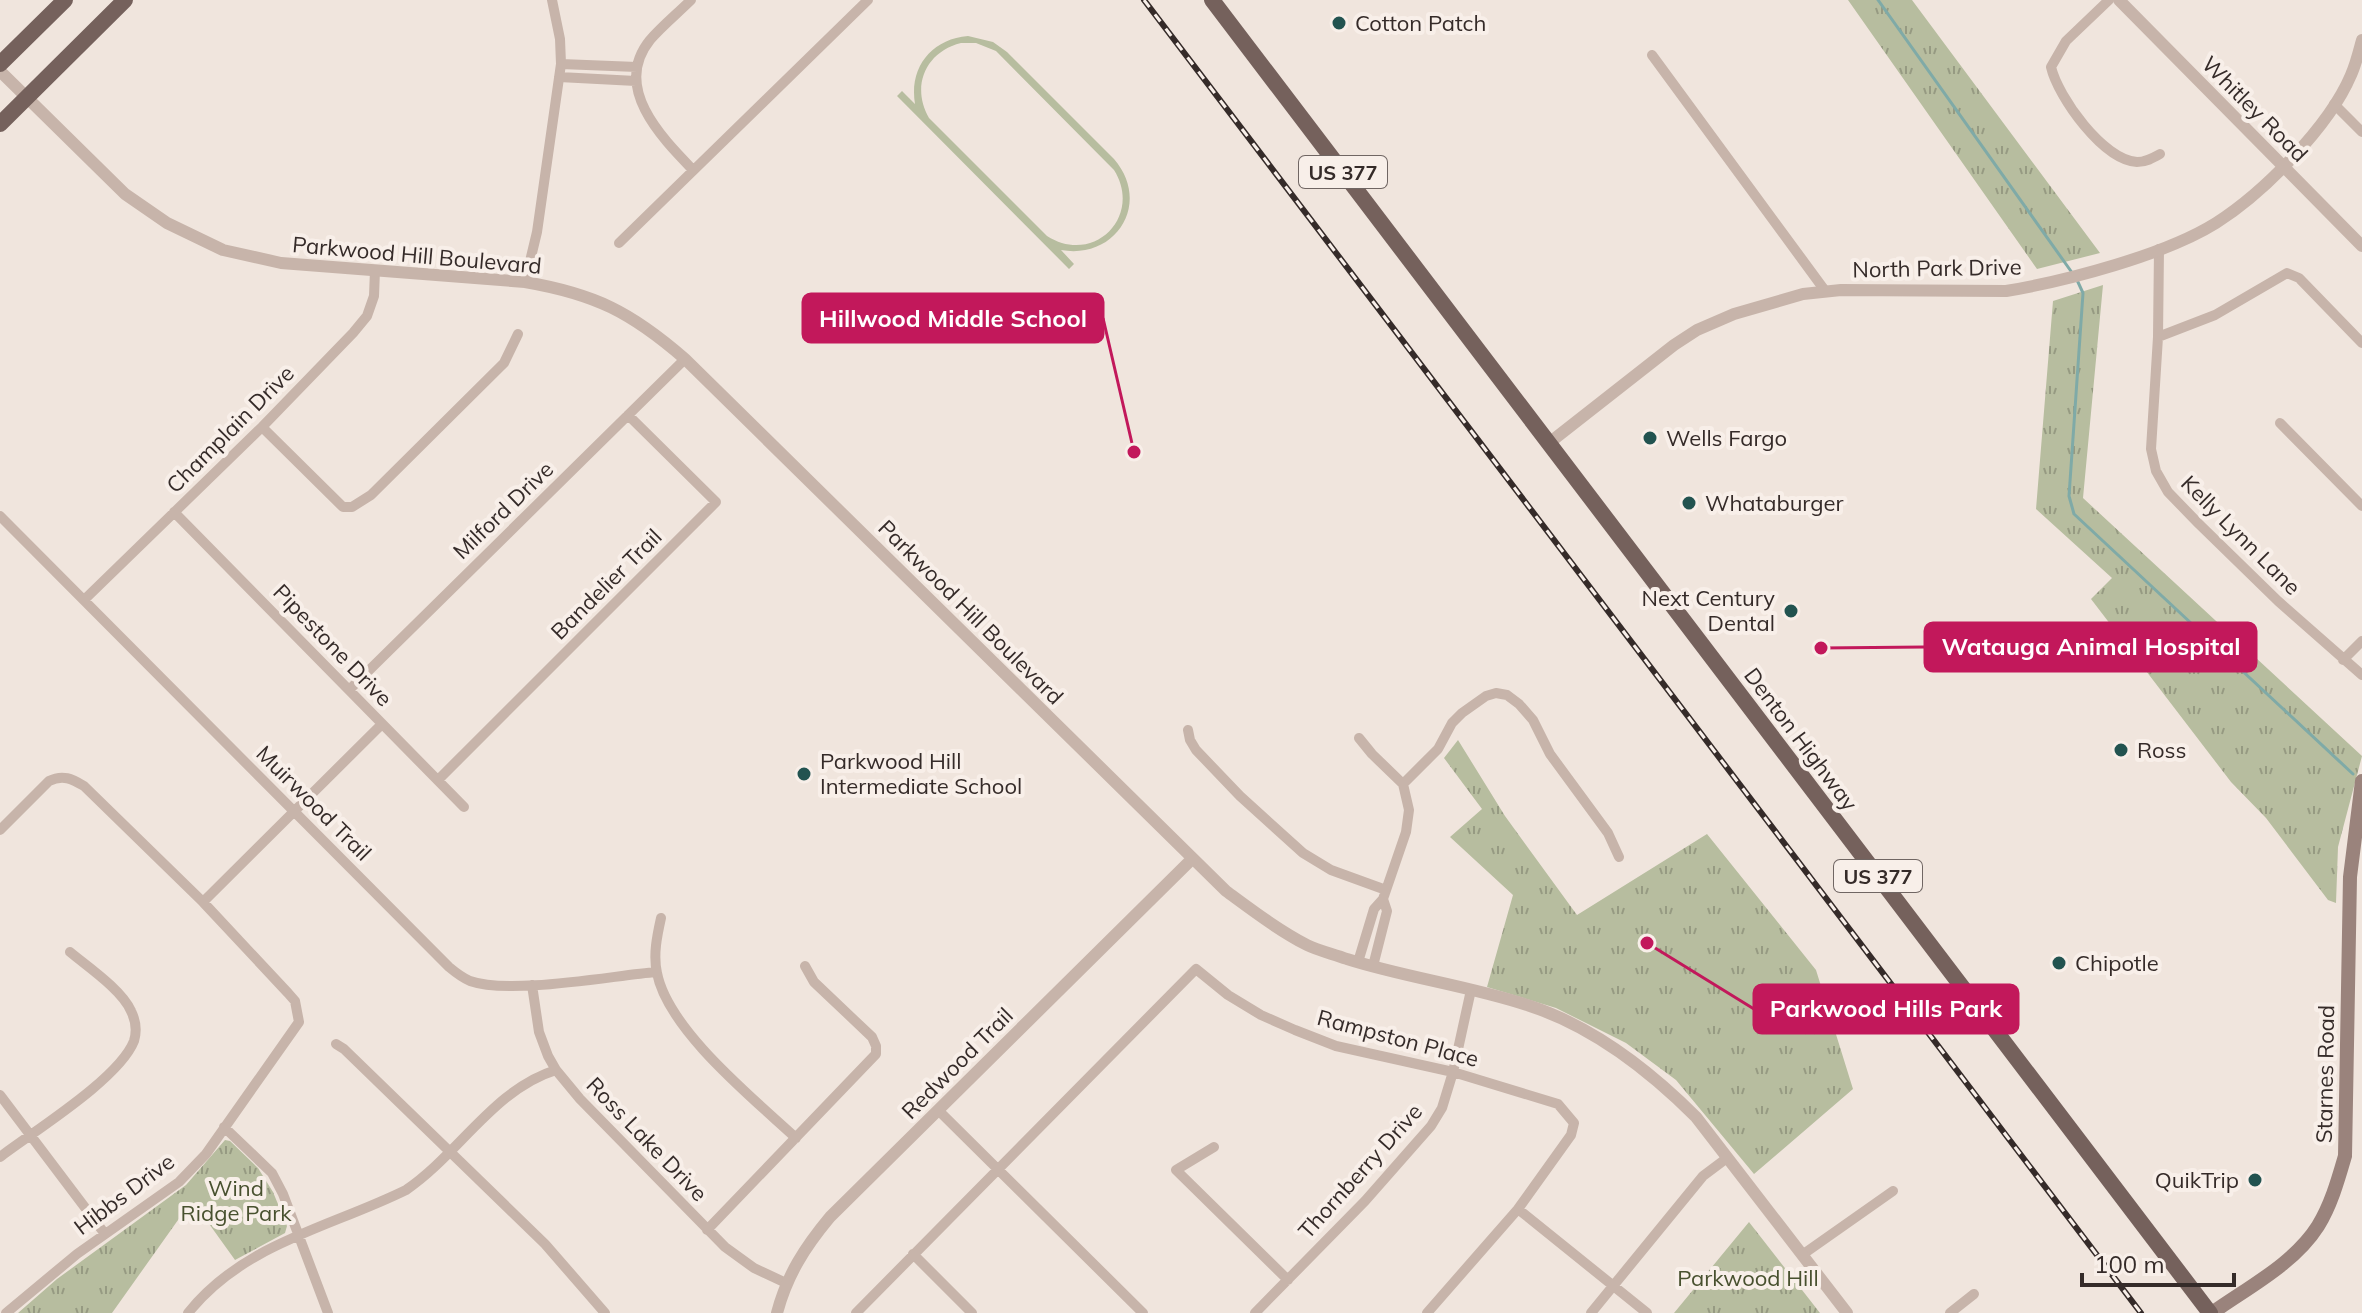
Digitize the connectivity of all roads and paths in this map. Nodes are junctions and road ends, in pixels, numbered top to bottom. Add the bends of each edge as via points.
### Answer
1 (65, 0) edge
2 (125, 0) edge
3 (552, 0) edge
4 (691, 0) edge
5 (868, 0) edge
6 (1212, 0) edge
7 (2109, 0) edge
8 (2119, 0) edge
9 (2362, 40) edge
10 (1652, 55) dead end
11 (0, 64) edge
12 (561, 64) junction
13 (637, 67) junction
14 (0, 71) edge
15 (559, 77) junction
16 (636, 81) junction
17 (28, 97) junction
18 (2334, 104) junction
19 (0, 124) edge
20 (2362, 132) edge
21 (2160, 154) dead end
22 (2283, 166) junction
23 (693, 170) junction
24 (619, 243) dead end
25 (2362, 246) edge
26 (2159, 249) junction
27 (375, 270) junction
28 (525, 282) junction
29 (1826, 292) junction
30 (518, 334) dead end
31 (2158, 337) junction
32 (2362, 343) edge
33 (685, 359) junction
34 (628, 415) junction
35 (2280, 423) dead end
36 (262, 427) junction
37 (1549, 443) junction
38 (2362, 506) edge
39 (174, 512) junction
40 (0, 516) edge
41 (84, 600) junction
42 (2362, 641) edge
43 (2343, 660) junction
44 (2362, 675) edge
45 (349, 690) junction
46 (382, 724) junction
47 (1188, 730) dead end
48 (1359, 738) dead end
49 (438, 780) junction
50 (2362, 781) edge
51 (1403, 784) junction
52 (464, 807) dead end
53 (294, 811) junction
54 (0, 830) edge
55 (1619, 857) dead end
56 (1192, 859) junction
57 (1384, 894) junction
58 (203, 902) junction
59 (661, 918) dead end
60 (70, 952) dead end
61 (1358, 962) junction
62 (805, 966) dead end
63 (1373, 966) junction
64 (656, 972) junction
65 (532, 985) junction
66 (1471, 990) junction
67 (336, 1044) dead end
68 (556, 1070) junction
69 (1453, 1072) junction
70 (0, 1095) edge
71 (938, 1110) junction
72 (224, 1127) junction
73 (29, 1135) junction
74 (796, 1138) junction
75 (1214, 1147) dead end
76 (451, 1152) junction
77 (0, 1157) edge
78 (1727, 1158) junction
79 (998, 1169) junction
80 (1893, 1191) dead end
81 (1518, 1209) junction
82 (707, 1230) junction
83 (105, 1234) junction
84 (298, 1234) junction
85 (913, 1254) junction
86 (1802, 1255) junction
87 (1288, 1280) junction
88 (786, 1283) junction
89 (1614, 1286) junction
90 (1974, 1294) dead end
91 (6, 1313) edge
92 (188, 1313) edge
93 (328, 1313) edge
94 (605, 1313) edge
95 (777, 1313) edge
96 (856, 1313) edge
97 (972, 1313) edge
98 (1143, 1313) edge
99 (1255, 1313) edge
100 (1427, 1313) edge
101 (1591, 1313) edge
102 (1647, 1313) edge
103 (1847, 1313) edge
104 (1950, 1313) edge
105 (2211, 1313) edge

1 - 11 main road
2 - 17 main road
3 - 12 street
4 - 13 street via 650,40
5 - 23 street
6 - 37 main road, Denton Highway / US 377
7 - 21 street via 2066,41 2051,67 2054,79 2086,127 2114,155 2135,162
8 - 22 street, Whitley Road
9 - 18 street, North Park Drive
10 - 29 street
12 - 13 street
12 - 15 street
13 - 16 street
14 - 17 street, Parkwood Hill Boulevard
15 - 16 street
15 - 28 street
16 - 23 street via 644,110
17 - 19 main road
17 - 27 street, Parkwood Hill Boulevard via 125,194 204,242 281,263
18 - 20 street
18 - 22 street, North Park Drive
22 - 25 street, Whitley Road
22 - 26 street, North Park Drive via 2216,222
23 - 24 street
26 - 29 street, North Park Drive via 2006,291
26 - 31 street, Kelly Lynn Lane
27 - 28 street, Parkwood Hill Boulevard
27 - 36 street, Champlain Drive via 367,316
28 - 33 street, Parkwood Hill Boulevard via 602,302 631,316
29 - 37 street, North Park Drive via 1734,314 1697,330
30 - 36 street via 504,363 371,495 352,507 343,507
31 - 32 street via 2215,315 2287,273 2299,278
31 - 43 street, Kelly Lynn Lane via 2151,449 2168,492
33 - 34 street, Milford Drive
33 - 56 street, Parkwood Hill Boulevard
34 - 45 street, Milford Drive
34 - 49 street, Bandelier Trail via 716,502
35 - 38 street
36 - 39 street, Champlain Drive
37 - 105 main road, Denton Highway / US 377
39 - 41 street, Champlain Drive
39 - 45 street, Pipestone Drive
40 - 41 street, Muirwood Trail
41 - 53 street, Muirwood Trail
42 - 43 street
43 - 44 street, Kelly Lynn Lane
45 - 46 street, Pipestone Drive
46 - 49 street, Pipestone Drive
46 - 53 street
47 - 57 street via 1196,750 1303,853
48 - 51 street
49 - 52 street, Pipestone Drive
50 - 105 main road, Starnes Road via 2350,877 2345,1156 2317,1228 2283,1263
51 - 55 street via 1438,749 1462,713 1486,696 1507,695 1533,720
51 - 57 street via 1409,810 1406,832
53 - 58 street
53 - 65 street, Muirwood Trail via 449,967 470,980
54 - 58 street via 49,781 66,777 84,786
56 - 61 street, Parkwood Hill Boulevard via 1272,924 1309,946
56 - 71 street, Redwood Trail
57 - 61 street
57 - 63 street via 1387,911
58 - 72 street, Hibbs Drive via 295,1001 299,1022
59 - 64 street
60 - 73 street via 130,1008 134,1042 99,1083
61 - 63 street, Parkwood Hill Boulevard
62 - 74 street via 814,982 872,1037 876,1050 872,1061
63 - 66 street, Parkwood Hill Boulevard
64 - 65 street, Muirwood Trail
64 - 74 street via 662,992 689,1033
65 - 68 street, Ross Lake Drive via 539,1032
66 - 69 street, Thornberry Drive
66 - 78 street, Parkwood Hill Boulevard via 1531,1006 1614,1048 1672,1093
67 - 76 street
68 - 76 street via 511,1095
68 - 82 street, Ross Lake Drive
69 - 79 street, Rampston Place via 1336,1046 1295,1030 1228,995 1196,969
69 - 81 street, Rampston Place via 1558,1104 1574,1123 1571,1135
69 - 87 street, Thornberry Drive via 1431,1126
70 - 73 street
71 - 79 street
71 - 88 street, Redwood Trail via 830,1217
72 - 83 street, Hibbs Drive via 179,1182
72 - 84 street via 272,1173
73 - 77 street
73 - 83 street
74 - 82 street
75 - 87 street via 1176,1170
76 - 84 street via 406,1190
76 - 94 street via 545,1244
78 - 86 street, Parkwood Hill Boulevard
78 - 89 street via 1703,1176
79 - 85 street
79 - 98 street
80 - 86 street
81 - 89 street
81 - 100 street
82 - 88 street, Ross Lake Drive via 739,1258
83 - 91 street, Hibbs Drive
84 - 92 street via 242,1263
84 - 93 street
85 - 96 street
85 - 97 street
86 - 103 street, Parkwood Hill Boulevard
87 - 99 street, Thornberry Drive
88 - 95 street, Redwood Trail
89 - 101 street
89 - 102 street
90 - 104 street

